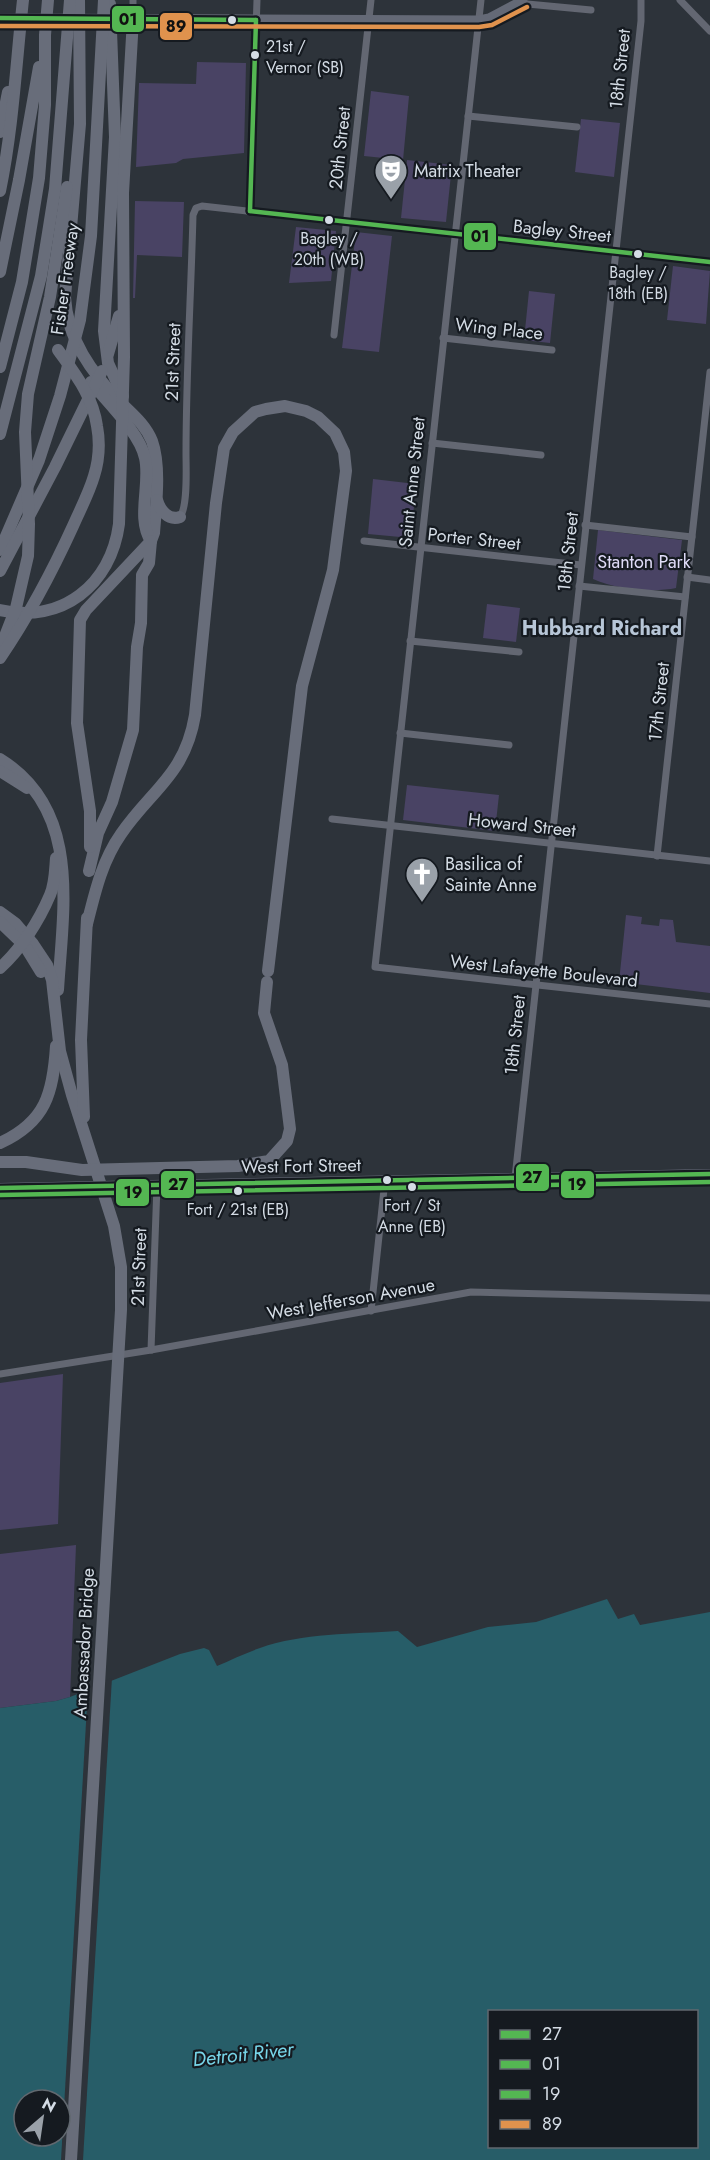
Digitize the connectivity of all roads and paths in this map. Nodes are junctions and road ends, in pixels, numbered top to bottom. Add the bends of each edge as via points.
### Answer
1 (23, 0) edge
2 (48, 0) edge
3 (70, 0) edge
4 (79, 0) edge
5 (104, 0) edge
6 (110, 0) edge
7 (133, 0) edge
8 (257, 0) edge
9 (370, 0) edge
10 (481, 0) edge
11 (641, 0) edge
12 (680, 0) edge
13 (520, 2) edge
14 (591, 10) dead end
15 (3, 18) edge
16 (128, 19) junction
17 (256, 20) junction
18 (368, 20) junction
19 (479, 20) junction
20 (710, 31) edge
21 (45, 34) junction
22 (19, 38) junction
23 (78, 72) junction
24 (468, 116) junction
25 (578, 128) dead end
26 (0, 132) edge
27 (0, 191) edge
28 (196, 208) joint
29 (250, 211) junction
30 (347, 222) junction
31 (454, 234) junction
32 (616, 252) junction
33 (710, 262) edge
34 (0, 272) edge
35 (123, 297) junction
36 (0, 325) edge
37 (334, 335) dead end
38 (443, 338) junction
39 (58, 350) junction
40 (552, 350) dead end
41 (0, 367) edge
42 (710, 372) edge
43 (138, 418) junction
44 (0, 434) edge
45 (432, 443) junction
46 (541, 455) dead end
47 (156, 489) junction
48 (180, 517) junction
49 (585, 525) junction
50 (153, 537) junction
51 (692, 537) junction
52 (364, 541) dead end
53 (420, 548) junction
54 (0, 550) edge
55 (581, 566) junction
56 (0, 571) edge
57 (687, 577) junction
58 (710, 580) edge
59 (579, 586) junction
60 (685, 597) junction
61 (0, 610) edge
62 (410, 640) junction
63 (0, 649) edge
64 (519, 652) dead end
65 (0, 658) edge
66 (400, 733) junction
67 (509, 745) dead end
68 (0, 759) edge
69 (0, 771) edge
70 (38, 795) junction
71 (332, 819) dead end
72 (390, 826) junction
73 (59, 839) junction
74 (551, 844) junction
75 (657, 855) junction
76 (710, 861) edge
77 (89, 871) junction
78 (0, 912) edge
79 (0, 922) edge
80 (87, 924) junction
81 (375, 967) joint
82 (0, 968) edge
83 (536, 985) junction
84 (710, 1004) edge
85 (58, 1025) junction
86 (84, 1133) junction
87 (0, 1143) edge
88 (0, 1162) edge
89 (710, 1174) edge
90 (515, 1178) junction
91 (385, 1180) junction
92 (157, 1185) junction
93 (0, 1188) edge
94 (710, 1298) edge
95 (371, 1311) junction
96 (151, 1350) junction
97 (0, 1374) edge
98 (71, 2160) edge

1 - 22 highway
2 - 21 highway
3 - 44 highway via 56,189 40,276
4 - 23 highway
5 - 54 highway, Fisher Freeway via 93,201 80,320 39,460
6 - 43 highway via 115,136 104,341 118,388
7 - 16 street
8 - 17 street
9 - 18 street, 20th Street
10 - 19 street, Saint Anne Street
11 - 32 street, 18th Street
12 - 20 street
13 - 14 street
13 - 19 street
15 - 16 street
16 - 17 street
16 - 35 highway
17 - 18 street
17 - 29 street
18 - 19 street
18 - 30 street, 20th Street
19 - 24 street, Saint Anne Street
21 - 34 highway
21 - 41 highway via 39,178 22,282
22 - 26 highway
22 - 27 highway
23 - 43 highway via 80,124 65,297 68,320 79,350 119,401
23 - 63 highway via 66,199 50,297 28,394 28,556 16,608
24 - 25 street
24 - 31 street, Saint Anne Street
28 - 29 street, Bagley Street
28 - 48 street, 21st Street via 186,471
29 - 30 street, Bagley Street
30 - 31 street, Bagley Street
30 - 37 street, 20th Street
31 - 32 street, Bagley Street
31 - 38 street, Saint Anne Street
32 - 33 street, Bagley Street
32 - 49 street, 18th Street
35 - 56 highway via 106,362
35 - 61 highway via 115,546 92,585 65,605 33,613
36 - 39 highway via 30,333
38 - 40 street, Wing Place
38 - 45 street, Saint Anne Street
39 - 50 highway via 85,376 142,449 146,467 145,530
39 - 65 highway via 81,383 94,411 97,465 56,561
42 - 51 street, 17th Street
43 - 47 highway via 153,444
45 - 46 street
45 - 53 street, Saint Anne Street
47 - 48 highway via 160,508 171,517
47 - 50 highway
48 - 50 highway via 161,527
49 - 51 street
49 - 55 street, 18th Street
50 - 77 highway via 149,563 142,575 134,721
50 - 77 highway via 80,620 77,723 91,820
51 - 57 street, 17th Street
52 - 53 street, Porter Street
53 - 55 street, Porter Street
53 - 62 street, Saint Anne Street
55 - 59 street, 18th Street
57 - 58 street
57 - 60 street, 17th Street
59 - 60 street
59 - 74 street, 18th Street
60 - 75 street, 17th Street
62 - 64 street
62 - 66 street, Saint Anne Street
66 - 67 street
66 - 72 street, Saint Anne Street
68 - 70 highway
69 - 70 highway
70 - 73 highway via 51,814
71 - 72 street, Howard Street
72 - 74 street, Howard Street
72 - 81 street, Saint Anne Street
73 - 82 highway via 51,894 12,957
73 - 87 highway via 64,884 52,1085 35,1118
74 - 75 street, Howard Street
74 - 83 street, 18th Street
75 - 76 street, Howard Street
77 - 80 highway
78 - 85 highway via 24,932 40,953 54,987
79 - 85 highway via 25,946 40,970
80 - 86 highway via 81,1040
80 - 88 highway via 100,873 110,852 182,757 194,726 224,448 233,432 255,412 285,406 306,411 335,433 344,452 346,471 333,570 303,686 264,1013 282,1065 290,1134 269,1161 238,1166 82,1170
81 - 83 street, West Lafayette Boulevard
83 - 84 street, West Lafayette Boulevard
83 - 90 street, 18th Street
85 - 86 highway, Ambassador Bridge via 60,1051
86 - 98 highway, Ambassador Bridge via 114,1226 122,1288
89 - 90 main road, West Fort Street
90 - 91 main road, West Fort Street
91 - 92 main road, West Fort Street
91 - 95 street
92 - 93 main road, West Fort Street
92 - 96 street, 21st Street
94 - 95 street, West Jefferson Avenue via 471,1292
95 - 96 street, West Jefferson Avenue
96 - 97 street, West Jefferson Avenue

